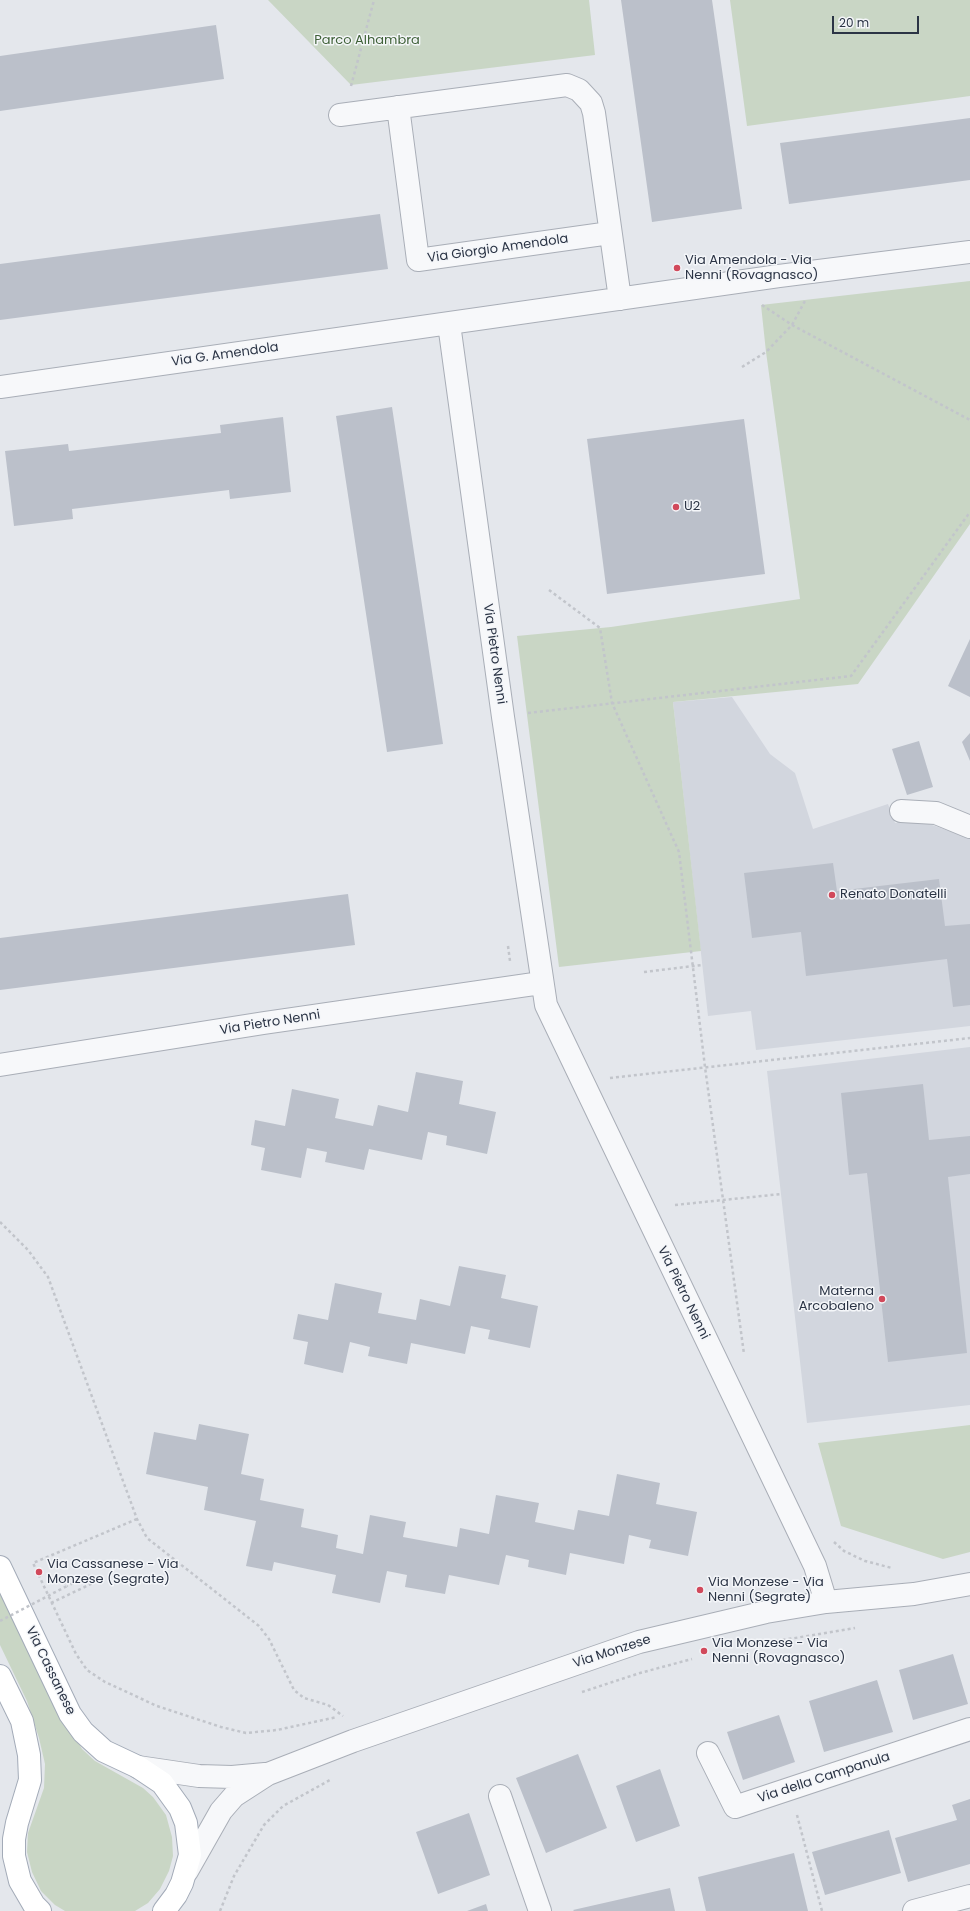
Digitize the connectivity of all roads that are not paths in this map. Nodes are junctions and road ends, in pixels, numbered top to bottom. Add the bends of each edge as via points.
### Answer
1 (398, 107) junction
2 (348, 114) road end
3 (610, 233) junction
4 (970, 252) edge
5 (620, 299) junction
6 (449, 324) junction
7 (0, 387) edge
8 (901, 811) dead end
9 (970, 826) edge
10 (541, 983) junction
11 (0, 1065) edge
12 (0, 1567) edge
13 (970, 1584) edge
14 (826, 1602) junction
15 (0, 1676) edge
16 (970, 1729) edge
17 (708, 1753) dead end
18 (138, 1767) junction
19 (268, 1774) junction
20 (500, 1796) dead end
21 (187, 1871) junction
22 (970, 1896) edge
23 (166, 1910) edge
24 (40, 1911) edge
25 (540, 1911) edge
26 (914, 1911) edge

1 - 2 street
1 - 3 street via 567,85 579,90 591,103 594,113
1 - 3 street, Via Giorgio Amendola via 418,260
3 - 5 street
4 - 5 street
5 - 6 street
6 - 7 street, Via G. Amendola
6 - 10 street, Via Pietro Nenni
8 - 9 street via 936,813
10 - 11 street, Via Pietro Nenni
10 - 14 street, Via Pietro Nenni via 548,1011 815,1566
12 - 18 main road, Via Cassanese via 70,1714 83,1732 104,1751
13 - 14 street, Via Monzese via 877,1599
14 - 19 street, Via Monzese via 766,1612 639,1642 353,1741
15 - 24 main road via 22,1721 29,1755 30,1780 17,1823 14,1856 20,1881
16 - 17 street, Via della Campanula via 735,1807
18 - 19 street via 199,1776
18 - 21 main road, Via Cassanese via 162,1783 180,1808 189,1839
19 - 21 street via 234,1796 221,1811
20 - 25 street
21 - 23 main road, Via Cassanese
22 - 26 street

